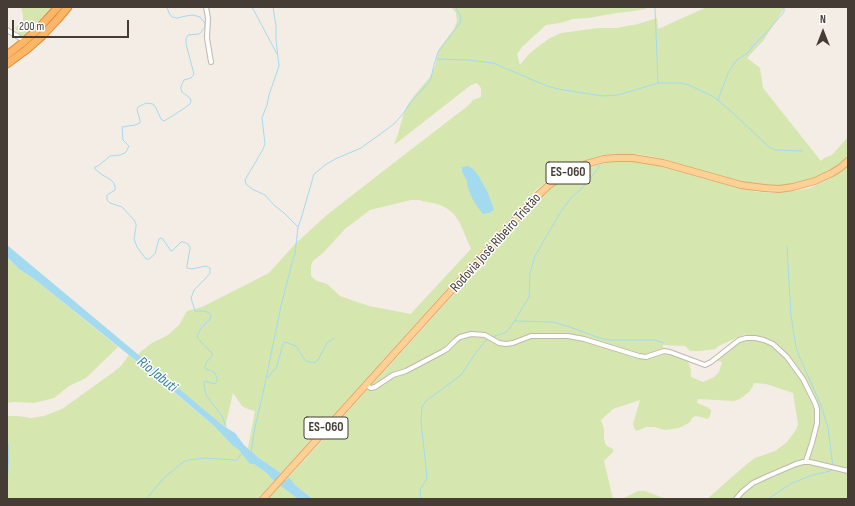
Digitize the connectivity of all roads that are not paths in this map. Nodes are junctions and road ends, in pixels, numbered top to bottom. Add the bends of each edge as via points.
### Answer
1 (58, 7) edge
2 (68, 7) edge
3 (206, 7) edge
4 (7, 30) edge
5 (25, 41) junction
6 (7, 55) edge
7 (211, 62) dead end
8 (7, 64) edge
9 (848, 161) edge
10 (365, 385) junction
11 (806, 461) junction
12 (848, 471) edge
13 (263, 499) edge
14 (736, 499) edge

1 - 5 highway
2 - 8 highway via 42,36
3 - 7 street
4 - 5 street
5 - 6 highway
9 - 10 main road, Rodovia José Ribeiro Tristão / ES-060 via 815,181 779,188 741,185 640,158 610,158 569,172 533,200
10 - 11 street via 375,387 393,375 442,352 460,337 471,334 484,335 506,344 531,336 568,336 639,356 670,352 705,365 739,340 755,338 772,344 787,357 815,403 817,423
10 - 13 main road, Rodovia José Ribeiro Tristão / ES-060
11 - 12 street
11 - 14 street via 753,483

